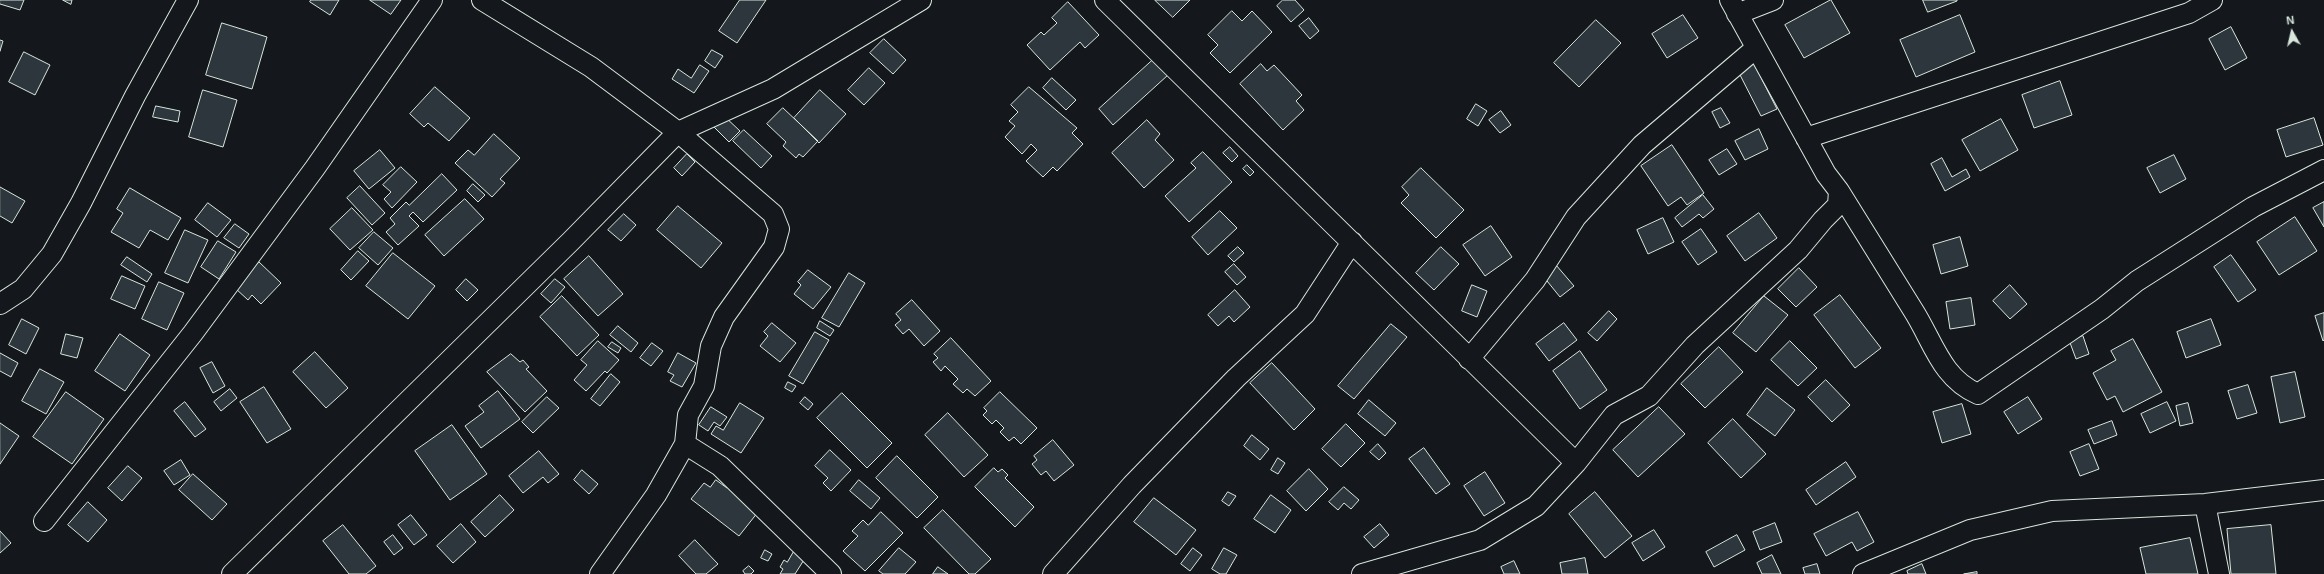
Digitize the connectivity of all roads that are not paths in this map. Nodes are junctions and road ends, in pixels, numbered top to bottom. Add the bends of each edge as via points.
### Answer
1 (188, 0) edge
2 (432, 0) edge
3 (482, 0) edge
4 (921, 0) edge
5 (1105, 0) edge
6 (1773, 0) edge
7 (2212, 0) edge
8 (1733, 7) edge
9 (1756, 48) junction
10 (678, 132) junction
11 (1806, 138) junction
12 (2324, 170) edge
13 (1839, 191) junction
14 (1352, 242) junction
15 (0, 304) edge
16 (1469, 359) junction
17 (685, 444) junction
18 (1576, 463) junction
19 (2324, 490) edge
20 (2205, 504) junction
21 (44, 521) dead end
22 (232, 574) edge
23 (600, 574) edge
24 (831, 574) edge
25 (1053, 574) edge
26 (1362, 574) edge
27 (1863, 574) edge
28 (2219, 574) edge

1 - 15 street via 134,96 81,203 52,254 23,289
2 - 21 street via 315,168 193,333
3 - 10 street via 591,67
4 - 10 street via 772,89
5 - 14 street
6 - 8 street
7 - 11 street via 2188,13
8 - 9 street
9 - 11 street
9 - 16 street via 1637,150 1576,217 1535,280
10 - 17 street via 773,214 779,229 774,247 724,317 711,346 704,386 688,415
10 - 22 street via 571,241
11 - 13 street via 1826,174
12 - 13 street via 2253,207 2144,277 1978,394 1965,388 1937,357 1915,312
13 - 18 street via 1838,205 1798,250 1695,346 1649,396 1614,415
14 - 16 street
14 - 25 street via 1305,314 1236,378 1137,479
16 - 18 street
17 - 23 street via 656,496
17 - 24 street via 720,466
18 - 26 street via 1536,506 1480,540
19 - 20 street
20 - 27 street via 2052,511 1970,530
20 - 28 street

